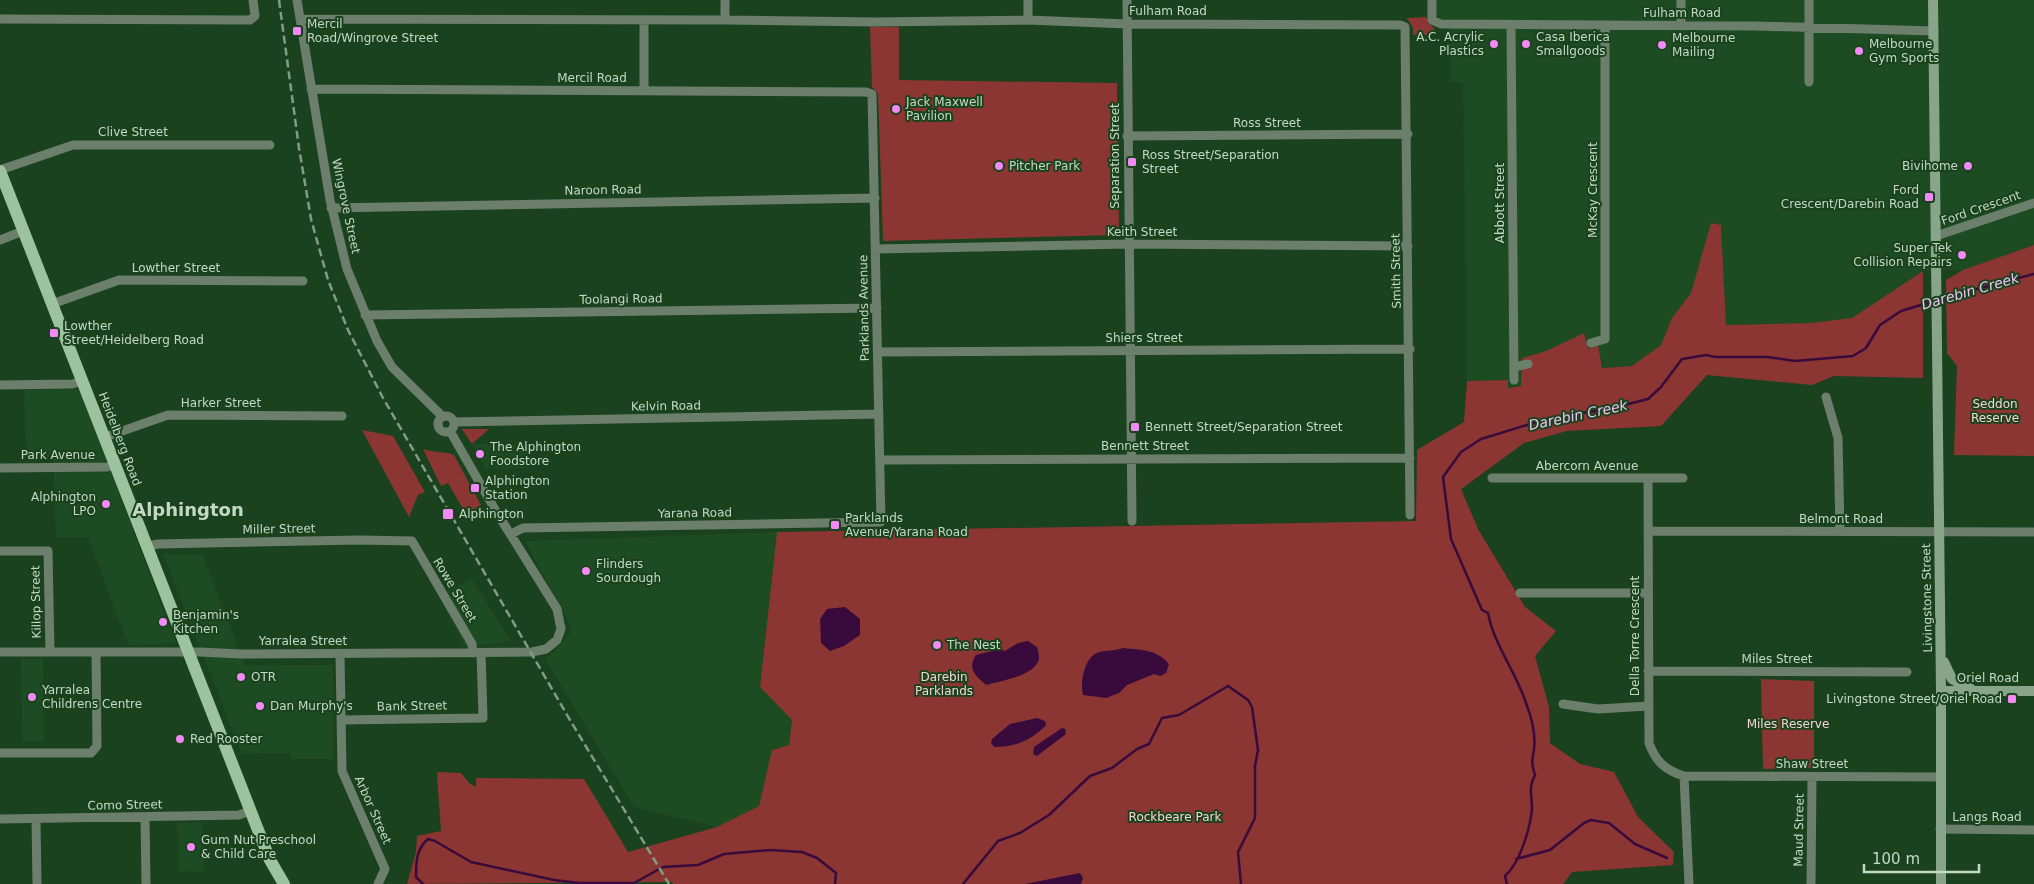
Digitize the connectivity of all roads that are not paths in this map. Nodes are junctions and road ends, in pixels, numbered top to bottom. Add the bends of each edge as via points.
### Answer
1 (253, 0) edge
2 (297, 0) edge
3 (725, 0) edge
4 (1028, 0) edge
5 (1127, 0) edge
6 (1432, 0) edge
7 (1681, 0) edge
8 (1810, 0) edge
9 (1933, 0) edge
10 (0, 19) edge
11 (300, 19) junction
12 (644, 20) junction
13 (725, 20) junction
14 (1028, 20) junction
15 (1127, 24) junction
16 (1604, 25) junction
17 (1511, 26) junction
18 (1681, 26) junction
19 (1809, 26) junction
20 (1405, 27) joint
21 (1934, 31) junction
22 (1809, 82) dead end
23 (311, 90) junction
24 (644, 90) junction
25 (872, 94) joint
26 (1408, 134) junction
27 (1127, 136) junction
28 (270, 145) dead end
29 (0, 170) edge
30 (875, 198) junction
31 (2034, 203) edge
32 (331, 208) junction
33 (23, 231) junction
34 (1936, 236) junction
35 (0, 240) edge
36 (1128, 244) junction
37 (1408, 246) junction
38 (876, 249) junction
39 (304, 281) dead end
40 (52, 304) junction
41 (877, 308) junction
42 (365, 315) junction
43 (1590, 344) dead end
44 (1410, 349) junction
45 (1129, 351) junction
46 (878, 352) junction
47 (1528, 364) dead end
48 (1514, 367) junction
49 (1514, 380) dead end
50 (83, 382) junction
51 (0, 385) edge
52 (1826, 397) dead end
53 (879, 414) junction
54 (342, 416) dead end
55 (443, 417) junction
56 (452, 426) junction
57 (105, 437) junction
58 (1130, 458) junction
59 (1410, 458) junction
60 (880, 460) junction
61 (115, 465) junction
62 (0, 468) edge
63 (1492, 478) dead end
64 (1648, 478) junction
65 (1683, 478) dead end
66 (1410, 515) dead end
67 (1132, 521) dead end
68 (881, 522) joint
69 (1648, 530) junction
70 (1840, 531) junction
71 (1939, 531) junction
72 (2034, 532) edge
73 (511, 534) junction
74 (412, 541) joint
75 (148, 546) junction
76 (0, 551) edge
77 (1520, 593) dead end
78 (1648, 593) junction
79 (1941, 644) junction
80 (0, 652) edge
81 (50, 652) junction
82 (96, 652) junction
83 (188, 652) junction
84 (477, 653) junction
85 (340, 654) junction
86 (1648, 671) junction
87 (1907, 672) dead end
88 (1941, 691) junction
89 (1976, 691) junction
90 (2034, 691) edge
91 (1563, 704) dead end
92 (1648, 706) junction
93 (483, 718) joint
94 (341, 720) junction
95 (0, 753) edge
96 (1684, 776) junction
97 (1812, 777) junction
98 (1940, 777) junction
99 (250, 811) junction
100 (145, 817) junction
101 (36, 819) junction
102 (0, 820) edge
103 (1940, 829) junction
104 (2034, 830) edge
105 (37, 884) edge
106 (146, 884) edge
107 (284, 884) edge
108 (378, 884) edge
109 (1689, 884) edge
110 (1811, 884) edge
111 (1941, 884) edge

1 - 10 street via 254,18 250,20
2 - 11 street, Wingrove Street
3 - 13 street
4 - 14 street
5 - 15 street, Separation Street
6 - 17 street, Fulham Road via 1432,20 1441,24
7 - 18 street
8 - 19 street
9 - 21 main road, Livingstone Street
11 - 12 street, Fulham Road
11 - 23 street, Wingrove Street
12 - 13 street, Fulham Road
12 - 24 street
13 - 14 street, Fulham Road
14 - 15 street, Fulham Road
15 - 20 street, Fulham Road
15 - 27 street, Separation Street
16 - 17 street, Fulham Road
16 - 18 street, Fulham Road
16 - 43 street, McKay Crescent via 1605,339
17 - 48 street, Abbott Street
18 - 19 street, Fulham Road
19 - 21 street, Fulham Road
19 - 22 street
20 - 26 street, Smith Street
21 - 34 main road, Livingstone Street
23 - 24 street, Mercil Road
23 - 32 street, Wingrove Street
24 - 25 street, Mercil Road
25 - 30 street, Parklands Avenue
26 - 27 street, Ross Street
26 - 37 street, Smith Street
27 - 36 street, Separation Street
28 - 29 street, Clive Street via 73,144
29 - 33 main road, Heidelberg Road
30 - 32 street, Naroon Road
30 - 38 street, Parklands Avenue
31 - 34 street, Ford Crescent
32 - 42 street, Wingrove Street via 347,269
33 - 35 street
33 - 40 main road, Heidelberg Road
34 - 71 main road, Livingstone Street
36 - 37 street, Keith Street
36 - 38 street, Keith Street
36 - 45 street, Separation Street
37 - 44 street, Smith Street
38 - 41 street, Parklands Avenue
39 - 40 street, Lowther Street via 119,280
40 - 50 main road, Heidelberg Road
41 - 42 street, Toolangi Road
41 - 46 street, Parklands Avenue
42 - 55 street, Wingrove Street via 392,368
44 - 45 street, Shiers Street
44 - 59 street, Smith Street
45 - 46 street, Shiers Street
45 - 58 street, Separation Street
46 - 53 street, Parklands Avenue
47 - 48 street
48 - 49 street, Abbott Street
50 - 51 street
50 - 57 main road, Heidelberg Road
52 - 70 street via 1838,438
53 - 56 street, Kelvin Road
53 - 60 street, Parklands Avenue
54 - 57 street, Harker Street via 168,415
55 - 56 street via 450,417
55 - 56 street via 440,428 443,431
56 - 73 street
57 - 61 main road, Heidelberg Road
58 - 59 street, Bennett Street
58 - 60 street, Bennett Street
58 - 67 street, Separation Street
59 - 66 street, Smith Street
60 - 68 street, Parklands Avenue
61 - 62 street, Park Avenue
61 - 75 main road, Heidelberg Road
63 - 64 street, Abercorn Avenue
64 - 65 street, Abercorn Avenue
64 - 69 street, Della Torre Crescent
68 - 73 street, Yarana Road via 523,528
69 - 70 street, Belmont Road
69 - 78 street, Della Torre Crescent
70 - 71 street, Belmont Road
71 - 72 street, Belmont Road
71 - 79 main road, Livingstone Street
73 - 84 street, Yarralea Street via 557,609 560,632 557,640 546,649
74 - 75 street, Miller Street
74 - 84 street, Rowe Street
75 - 83 main road, Heidelberg Road
76 - 81 street, Killop Street via 48,551
77 - 78 street
78 - 86 street, Della Torre Crescent
79 - 88 main road, Livingstone Street
79 - 89 main road via 1949,676
80 - 81 street, Yarralea Street
81 - 82 street, Yarralea Street
82 - 83 street, Yarralea Street
82 - 95 street via 97,746 91,753
83 - 85 street, Yarralea Street
83 - 99 main road, Heidelberg Road
84 - 85 street, Yarralea Street
84 - 93 street, Rowe Street
85 - 94 street, Arbor Street
86 - 87 street, Miles Street
86 - 92 street, Della Torre Crescent
88 - 89 main road, Oriel Road
88 - 98 main road, Livingstone Street
89 - 90 main road, Oriel Road
91 - 92 street via 1598,709
92 - 96 street, Della Torre Crescent via 1649,744 1655,758 1663,767
93 - 94 street, Bank Street
94 - 108 street, Arbor Street via 343,775 386,869
96 - 97 street, Shaw Street
96 - 109 street
97 - 98 street, Shaw Street
97 - 110 street, Maud Street
98 - 103 main road, Livingstone Street
99 - 100 street, Como Street via 239,815
99 - 107 main road, Heidelberg Road via 270,860
100 - 101 street, Como Street
100 - 106 street
101 - 102 street, Como Street
101 - 105 street
103 - 104 street, Langs Road
103 - 111 main road, Livingstone Street

